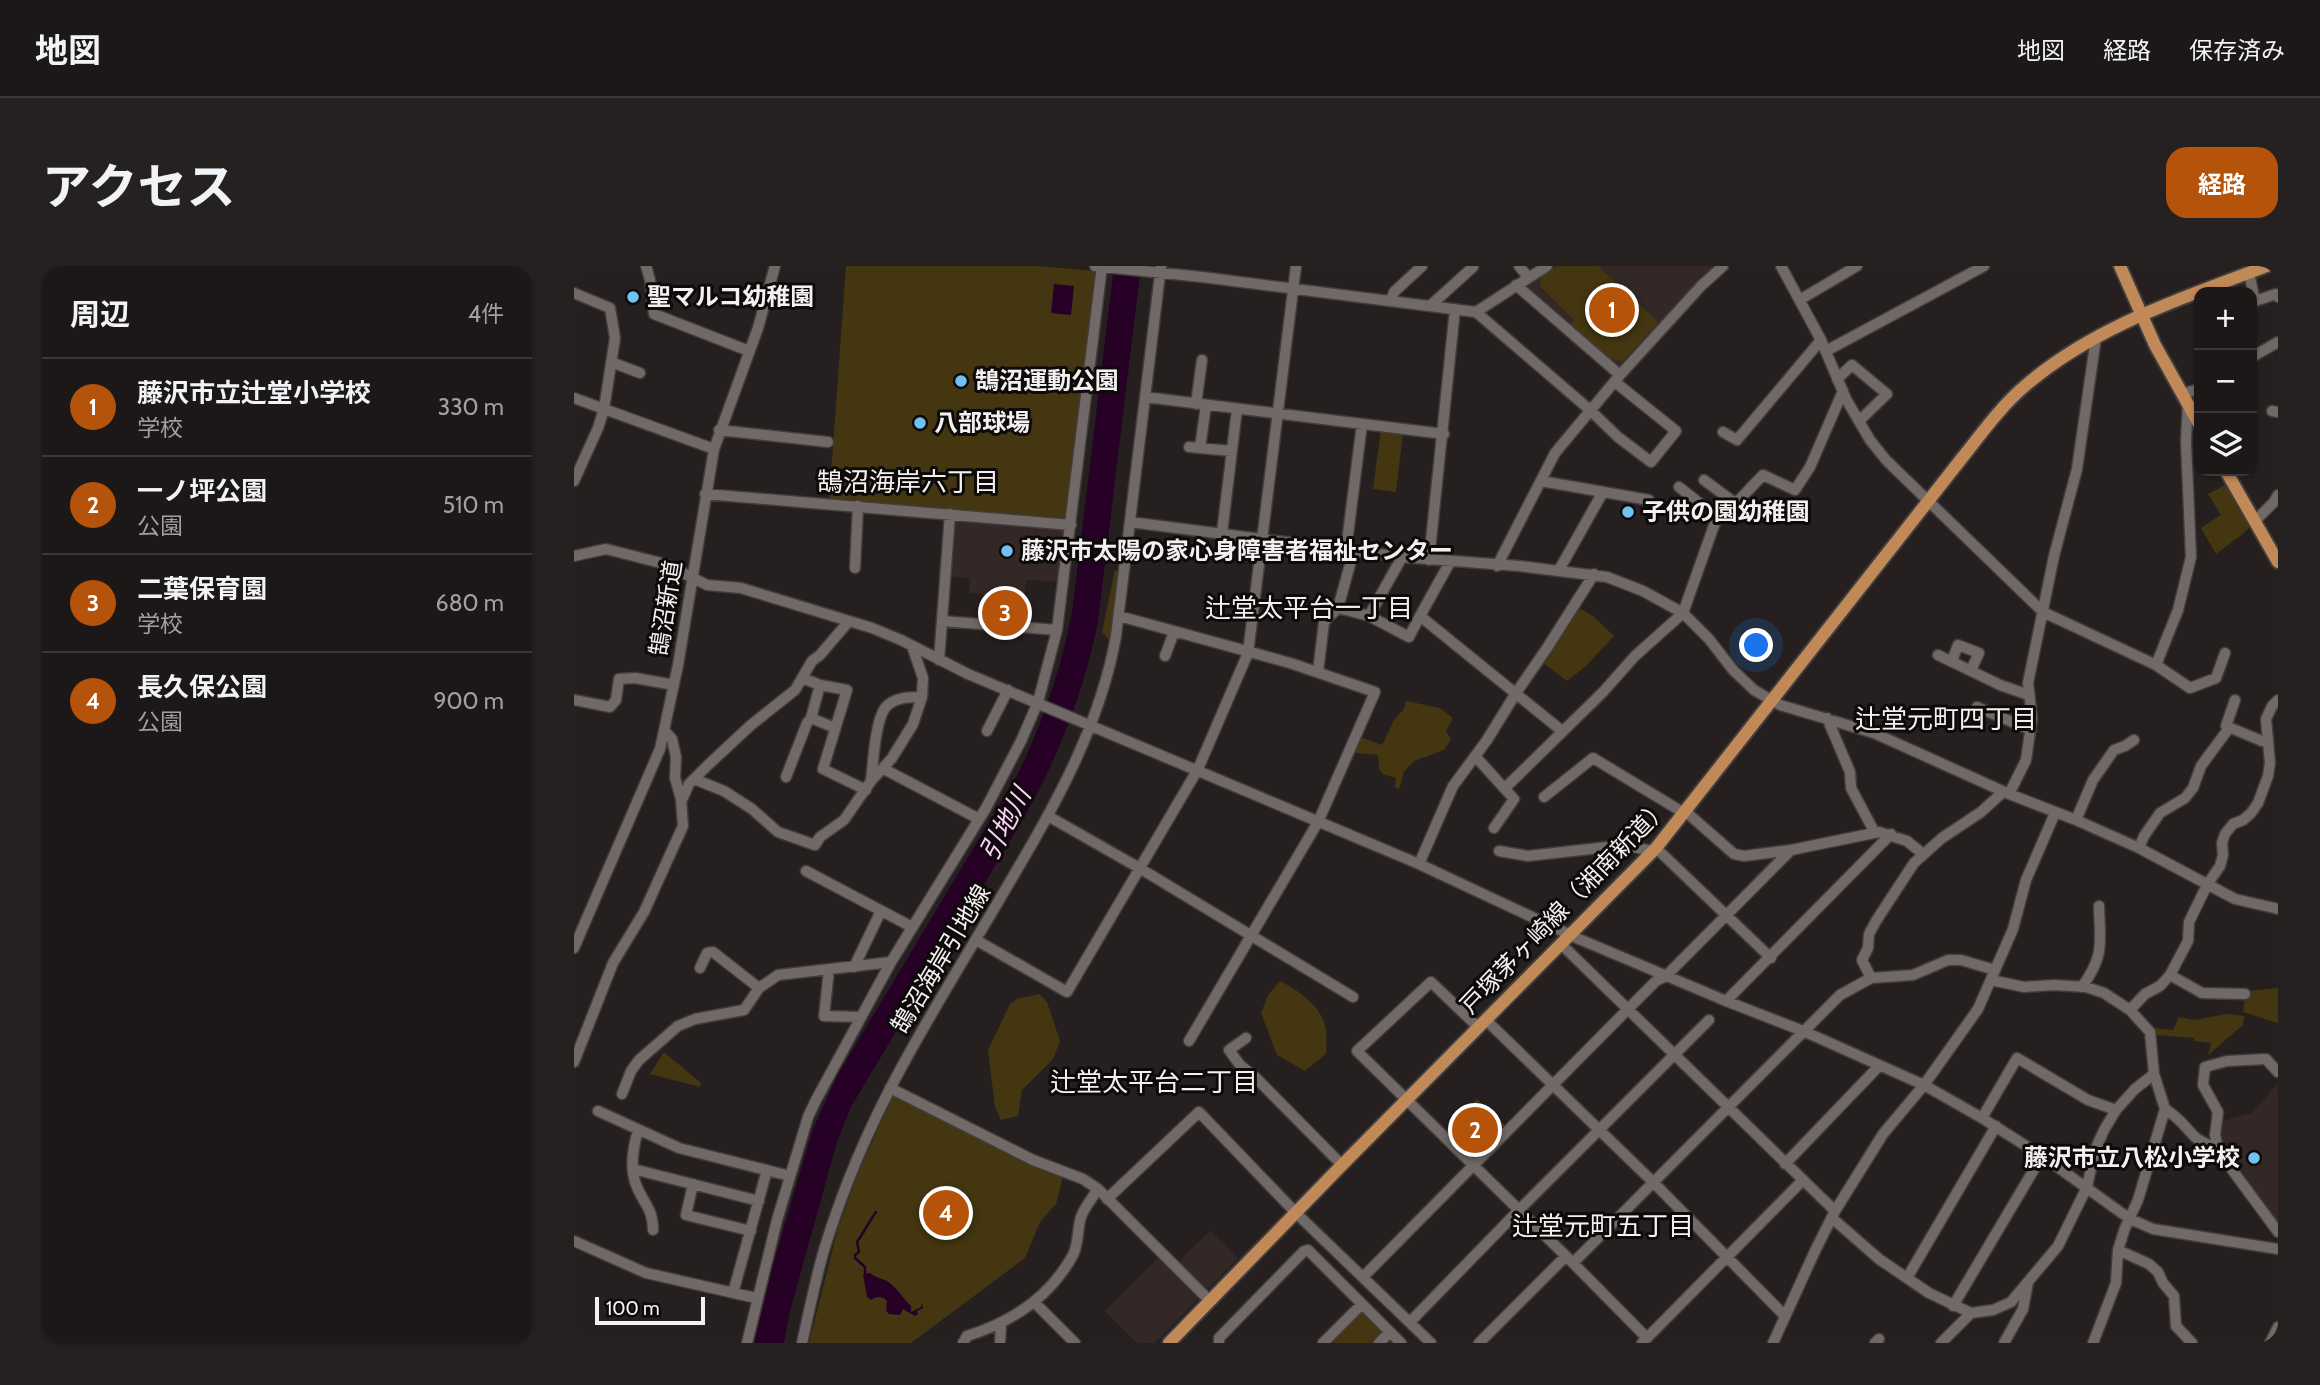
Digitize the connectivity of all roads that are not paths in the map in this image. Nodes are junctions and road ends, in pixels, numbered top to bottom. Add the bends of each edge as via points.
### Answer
1 (646, 266) edge
2 (775, 266) edge
3 (1095, 266) edge
4 (1296, 266) edge
5 (1422, 266) edge
6 (1519, 266) edge
7 (1548, 266) edge
8 (1723, 266) edge
9 (1781, 266) edge
10 (1857, 266) edge
11 (1984, 266) edge
12 (2120, 266) edge
13 (2267, 266) edge
14 (1105, 267) edge
15 (1473, 267) edge
16 (1158, 270) edge
17 (2249, 273) junction
18 (1528, 277) junction
19 (1516, 285) junction
20 (1294, 288) junction
21 (574, 293) edge
22 (2278, 297) edge
23 (1801, 299) junction
24 (1391, 300) junction
25 (1431, 304) junction
26 (1455, 309) junction
27 (1476, 312) junction
28 (2141, 315) junction
29 (2096, 338) junction
30 (1821, 340) junction
31 (2278, 342) edge
32 (750, 351) junction
33 (1826, 351) junction
34 (2257, 354) edge
35 (1202, 360) dead end
36 (611, 362) junction
37 (640, 373) dead end
38 (1617, 379) junction
39 (1837, 379) junction
40 (1843, 391) junction
41 (2194, 392) edge
42 (1145, 397) junction
43 (574, 398) edge
44 (2185, 399) junction
45 (1201, 404) junction
46 (604, 408) junction
47 (1237, 408) junction
48 (1590, 410) junction
49 (1277, 414) junction
50 (2194, 415) edge
51 (1859, 421) junction
52 (1362, 424) junction
53 (719, 430) junction
54 (1723, 432) dead end
55 (1444, 434) junction
56 (828, 442) dead end
57 (714, 449) junction
58 (1232, 452) junction
59 (2229, 476) edge
60 (1704, 480) dead end
61 (574, 481) edge
62 (1541, 481) junction
63 (1679, 487) dead end
64 (1603, 492) junction
65 (705, 494) junction
66 (2278, 495) edge
67 (1649, 500) dead end
68 (1929, 500) junction
69 (1735, 503) junction
70 (858, 506) junction
71 (950, 514) junction
72 (1717, 517) junction
73 (1071, 519) junction
74 (2255, 521) junction
75 (1130, 522) junction
76 (1222, 533) junction
77 (1261, 539) junction
78 (1350, 550) junction
79 (574, 556) edge
80 (1402, 557) junction
81 (1429, 560) junction
82 (1450, 562) junction
83 (2278, 562) edge
84 (1497, 566) junction
85 (855, 568) dead end
86 (1559, 570) junction
87 (1594, 574) junction
88 (692, 576) junction
89 (1338, 608) junction
90 (2043, 612) junction
91 (1683, 613) junction
92 (1119, 616) junction
93 (1369, 616) junction
94 (1420, 616) junction
95 (849, 621) junction
96 (942, 621) junction
97 (1057, 630) junction
98 (1174, 632) junction
99 (912, 646) junction
100 (1248, 653) junction
101 (2225, 653) dead end
102 (1938, 655) dead end
103 (1165, 656) dead end
104 (939, 660) junction
105 (1952, 661) junction
106 (2157, 665) junction
107 (1971, 670) junction
108 (1318, 672) junction
109 (802, 678) junction
110 (674, 685) junction
111 (820, 685) junction
112 (1008, 690) junction
113 (1516, 693) junction
114 (2029, 695) junction
115 (922, 697) junction
116 (574, 700) edge
117 (1772, 700) junction
118 (2235, 700) dead end
119 (2278, 700) edge
120 (1038, 702) junction
121 (1977, 707) dead end
122 (811, 718) junction
123 (1827, 718) junction
124 (1090, 725) junction
125 (835, 728) junction
126 (2230, 728) junction
127 (2031, 730) junction
128 (665, 731) junction
129 (1562, 731) junction
130 (987, 732) dead end
131 (2134, 740) dead end
132 (2267, 741) junction
133 (1475, 756) junction
134 (884, 769) junction
135 (1198, 769) junction
136 (786, 777) dead end
137 (694, 779) junction
138 (868, 786) junction
139 (1505, 788) junction
140 (2006, 793) junction
141 (1544, 797) dead end
142 (681, 803) junction
143 (1685, 812) junction
144 (2055, 813) junction
145 (1048, 816) junction
146 (979, 819) junction
147 (2076, 820) junction
148 (1318, 822) junction
149 (1494, 828) dead end
150 (1875, 833) junction
151 (1891, 834) junction
152 (2139, 848) junction
153 (1654, 850) junction
154 (1791, 850) junction
155 (1499, 851) dead end
156 (1923, 854) junction
157 (1419, 864) junction
158 (1141, 869) junction
159 (806, 871) dead end
160 (2207, 885) junction
161 (2099, 906) dead end
162 (2278, 909) edge
163 (881, 911) junction
164 (1726, 914) junction
165 (912, 927) junction
166 (1252, 935) junction
167 (1571, 935) junction
168 (976, 940) junction
169 (1561, 944) junction
170 (574, 948) edge
171 (1771, 958) junction
172 (891, 962) junction
173 (855, 967) junction
174 (701, 968) dead end
175 (829, 970) junction
176 (1993, 975) junction
177 (2170, 975) junction
178 (1666, 976) junction
179 (1871, 978) junction
180 (2082, 986) junction
181 (759, 988) junction
182 (2245, 994) dead end
183 (1353, 997) dead end
184 (1726, 1002) junction
185 (1628, 1009) junction
186 (2130, 1010) junction
187 (860, 1017) junction
188 (1709, 1020) dead end
189 (1483, 1024) junction
190 (1803, 1031) junction
191 (1246, 1038) dead end
192 (1189, 1041) dead end
193 (1675, 1055) junction
194 (574, 1062) edge
195 (1879, 1066) junction
196 (2278, 1072) edge
197 (2154, 1074) junction
198 (1553, 1085) junction
199 (1924, 1085) junction
200 (890, 1088) junction
201 (622, 1094) dead end
202 (1407, 1100) junction
203 (1728, 1107) junction
204 (2165, 1109) junction
205 (598, 1111) dead end
206 (2116, 1111) junction
207 (1982, 1118) junction
208 (1996, 1126) junction
209 (638, 1130) junction
210 (1600, 1130) junction
211 (2219, 1152) junction
212 (2042, 1156) junction
213 (1785, 1164) junction
214 (1342, 1165) junction
215 (1473, 1166) junction
216 (633, 1169) junction
217 (767, 1170) junction
218 (790, 1176) junction
219 (1802, 1181) junction
220 (1653, 1182) junction
221 (693, 1184) junction
222 (2087, 1187) junction
223 (1098, 1189) junction
224 (1107, 1199) junction
225 (759, 1202) junction
226 (1518, 1209) junction
227 (1296, 1213) junction
228 (1834, 1215) junction
229 (2130, 1219) junction
230 (653, 1230) dead end
231 (751, 1231) junction
232 (2278, 1232) edge
233 (574, 1241) edge
234 (2278, 1249) edge
235 (2118, 1250) junction
236 (1727, 1257) junction
237 (1569, 1259) junction
238 (1364, 1276) junction
239 (1907, 1278) junction
240 (2028, 1282) junction
241 (733, 1293) junction
242 (756, 1298) junction
243 (1209, 1300) junction
244 (1034, 1302) junction
245 (1362, 1304) junction
246 (1953, 1306) junction
247 (1971, 1313) junction
248 (1785, 1315) junction
249 (1410, 1322) junction
250 (1001, 1324) junction
251 (2278, 1327) edge
252 (1390, 1332) junction
253 (1644, 1340) edge
254 (747, 1343) edge
255 (802, 1343) edge
256 (963, 1343) edge
257 (1000, 1343) edge
258 (1075, 1343) edge
259 (1169, 1343) edge
260 (1219, 1343) edge
261 (1323, 1343) edge
262 (1379, 1343) edge
263 (1401, 1343) edge
264 (1431, 1343) edge
265 (1479, 1343) edge
266 (1773, 1343) edge
267 (1941, 1343) edge
268 (2004, 1343) edge
269 (2093, 1343) edge
270 (2192, 1343) edge
271 (2270, 1343) edge

1 - 32 street via 654,314
2 - 32 street, 鵠沼新道
3 - 14 street
4 - 20 street
5 - 24 street
6 - 18 street
7 - 18 street
8 - 38 street
9 - 23 street
10 - 23 street
11 - 33 street
12 - 28 main road
13 - 17 main road, 戸塚茅ヶ崎線（湘南新道）
14 - 16 street
14 - 73 street
15 - 25 street
16 - 20 street
16 - 42 street, 鵠沼海岸引地線
17 - 22 street via 2255,301
17 - 28 main road, 戸塚茅ヶ崎線（湘南新道）
18 - 19 street
19 - 27 street
19 - 38 street
20 - 24 street
20 - 49 street
21 - 36 street via 610,308 615,332
23 - 30 street
24 - 25 street
25 - 26 street
26 - 27 street
26 - 55 street
27 - 48 street
28 - 29 main road, 戸塚茅ヶ崎線（湘南新道）
28 - 44 main road
29 - 68 main road, 戸塚茅ヶ崎線（湘南新道） via 2025,386
29 - 90 street via 2077,469
30 - 33 street
30 - 54 street via 1737,440
31 - 34 street
32 - 53 street, 鵠沼新道
33 - 39 street
35 - 45 street
36 - 37 street
36 - 46 street
38 - 48 street
38 - 48 street via 1676,431 1651,462
39 - 40 street
39 - 51 street via 1852,365 1886,394
40 - 51 street
40 - 69 street via 1795,490 1763,475
41 - 44 street
42 - 45 street
42 - 75 street, 鵠沼海岸引地線
43 - 46 street
44 - 50 main road
44 - 106 street via 2191,557 2178,610
45 - 47 street
45 - 58 street via 1195,447
46 - 57 street
46 - 61 street
47 - 49 street
47 - 58 street
48 - 62 street via 1555,453
49 - 52 street
49 - 77 street
51 - 68 street via 1886,460
52 - 55 street
52 - 78 street
53 - 56 street
53 - 57 street, 鵠沼新道
55 - 81 street
57 - 65 street, 鵠沼新道
58 - 76 street
59 - 74 main road
60 - 69 street
62 - 64 street
62 - 84 street
63 - 72 street
64 - 67 street
64 - 86 street
65 - 70 street
65 - 88 street, 鵠沼新道
66 - 74 street
68 - 90 street
68 - 117 main road, 戸塚茅ヶ崎線（湘南新道）
69 - 72 street
70 - 71 street
70 - 85 street
71 - 73 street
71 - 96 street
72 - 91 street
73 - 97 street
74 - 83 main road
75 - 76 street
75 - 92 street, 鵠沼海岸引地線
76 - 77 street
77 - 78 street
77 - 100 street
78 - 80 street
78 - 89 street
79 - 88 street via 615,550
80 - 81 street
80 - 93 street
81 - 82 street
82 - 84 street
82 - 94 street
84 - 86 street
86 - 87 street
87 - 91 street via 1643,591
87 - 113 street
88 - 95 street via 707,585 741,588
88 - 110 street, 鵠沼新道
89 - 93 street
89 - 108 street via 1324,622
90 - 106 street
90 - 114 street
91 - 117 street via 1733,670
91 - 129 street
92 - 98 street
92 - 124 street, 鵠沼海岸引地線 via 1108,675
93 - 94 street via 1409,637
94 - 113 street
95 - 99 street
95 - 109 street
96 - 97 street
96 - 104 street
97 - 120 street
98 - 100 street
98 - 103 street
99 - 104 street
99 - 115 street via 923,678
100 - 108 street
100 - 135 street
101 - 106 street via 2217,678 2190,688
102 - 105 street
104 - 112 street
105 - 107 street
105 - 107 street via 1958,645 1979,653
107 - 114 street
108 - 148 street via 1375,692
109 - 111 street
109 - 137 street via 795,690 751,724
110 - 116 street via 619,678 616,700 610,707
110 - 128 street, 鵠沼新道
111 - 122 street
111 - 125 street via 847,690
112 - 120 street
112 - 130 street
113 - 129 street
113 - 133 street
114 - 127 street
115 - 134 street via 913,724
115 - 138 street via 905,697 883,710
117 - 123 street
117 - 143 main road, 戸塚茅ヶ崎線（湘南新道）
118 - 126 street via 2226,726
119 - 132 street via 2266,719
120 - 124 street
120 - 146 street
121 - 127 street
122 - 125 street
122 - 136 street
123 - 140 street via 1874,733
123 - 150 street via 1850,772 1851,788
124 - 135 street
124 - 145 street, 鵠沼海岸引地線
125 - 138 street via 823,769
126 - 132 street
126 - 152 street via 2201,766 2193,788 2161,813
127 - 140 street via 2026,760
128 - 142 street via 676,757
128 - 170 street, 鵠沼新道 via 647,784
129 - 139 street
131 - 147 street via 2114,750
132 - 160 street via 2270,763 2258,803 2225,834 2220,866
133 - 139 street
133 - 157 street via 1453,786
134 - 138 street
134 - 146 street
135 - 148 street
135 - 158 street
137 - 138 street via 724,791 778,832 815,845 845,820
137 - 142 street
139 - 149 street via 1514,799
140 - 144 street
140 - 156 street
141 - 143 street via 1593,758
142 - 194 street via 683,826 644,912 613,963
143 - 153 main road, 戸塚茅ヶ崎線（湘南新道）
143 - 154 street via 1734,854
144 - 147 street
144 - 176 street
145 - 158 street
145 - 168 street, 鵠沼海岸引地線
146 - 165 street
147 - 152 street
148 - 157 street
148 - 166 street
150 - 151 street
150 - 154 street
151 - 156 street
151 - 171 street
152 - 160 street
153 - 155 street via 1625,845 1528,856
153 - 164 street
153 - 167 main road, 戸塚茅ヶ崎線（湘南新道）
154 - 164 street
156 - 179 street via 1869,934 1863,960
157 - 167 street
158 - 166 street
158 - 168 street via 1067,992
159 - 163 street
160 - 162 street via 2235,899
160 - 177 street via 2189,922 2188,941
161 - 180 street via 2099,955
163 - 165 street
163 - 173 street
164 - 171 street
164 - 178 street
165 - 172 street
166 - 183 street
166 - 192 street
167 - 169 main road, 戸塚茅ヶ崎線（湘南新道）
167 - 178 street
168 - 200 street, 鵠沼海岸引地線
169 - 185 street
169 - 189 main road, 戸塚茅ヶ崎線（湘南新道）
171 - 184 street
172 - 173 street
172 - 187 street
173 - 175 street
174 - 181 street via 707,954 713,953
175 - 181 street via 778,975
175 - 187 street via 824,1016
176 - 179 street via 1961,960 1948,960 1913,975
176 - 180 street via 2024,987
176 - 199 street via 1978,1009
177 - 182 street via 2202,993
177 - 186 street
178 - 184 street
178 - 185 street
179 - 190 street via 1840,995
180 - 186 street via 2104,993
181 - 201 street via 744,1010 678,1026 639,1060
184 - 190 street
185 - 193 street
185 - 198 street
186 - 197 street via 2150,1032
187 - 218 street via 808,1117
188 - 193 street
189 - 198 street
189 - 202 main road, 戸塚茅ヶ崎線（湘南新道）
189 - 202 street via 1431,982 1357,1051
190 - 195 street
190 - 203 street
191 - 214 street via 1229,1050 1240,1065
193 - 203 street
193 - 210 street
195 - 199 street
195 - 213 street
196 - 211 street via 2266,1059 2205,1067 2203,1085 2218,1112 2215,1135
197 - 204 street
197 - 206 street
198 - 210 street
198 - 215 street
199 - 207 street
199 - 228 street via 1884,1134
200 - 223 street
200 - 255 street, 鵠沼海岸引地線 via 841,1200
202 - 214 main road, 戸塚茅ヶ崎線（湘南新道）
202 - 215 street
203 - 213 street
203 - 220 street
204 - 211 street
204 - 229 street
205 - 209 street
206 - 207 street via 2017,1058
206 - 222 street via 2095,1150
207 - 208 street
208 - 212 street
208 - 239 street
209 - 216 street
209 - 217 street via 679,1148
210 - 220 street
210 - 226 street
211 - 232 street
212 - 222 street
212 - 246 street
213 - 219 street
214 - 227 main road, 戸塚茅ヶ崎線（湘南新道）
215 - 226 street
215 - 238 street
216 - 221 street
216 - 230 street via 635,1185 652,1213
217 - 218 street
217 - 225 street
218 - 242 street
219 - 228 street
219 - 236 street
220 - 236 street
220 - 237 street
221 - 225 street
221 - 231 street via 686,1215
222 - 229 street
222 - 240 street via 2058,1246
223 - 224 street
223 - 244 street via 1081,1216 1073,1254
224 - 227 street via 1199,1112
224 - 243 street
225 - 231 street
226 - 237 street
226 - 249 street
227 - 238 street
227 - 243 main road, 戸塚茅ヶ崎線（湘南新道）
228 - 239 street via 1879,1259
228 - 248 street
229 - 234 street via 2173,1234
229 - 235 street
231 - 241 street
233 - 241 street via 646,1273
235 - 269 street via 2116,1283
235 - 270 street via 2158,1272 2174,1296 2176,1326
236 - 248 street
236 - 253 street
237 - 253 street
237 - 265 street
238 - 249 street
239 - 246 street
240 - 247 street via 2011,1302 1993,1311
240 - 268 street via 2023,1309
241 - 242 street
242 - 254 street
243 - 259 main road, 戸塚茅ヶ崎線（湘南新道）
244 - 250 street
244 - 258 street
245 - 252 street
245 - 260 street via 1304,1251
245 - 261 street
246 - 247 street
247 - 267 street
248 - 266 street
249 - 264 street
250 - 256 street via 967,1336
250 - 257 street
251 - 271 street
252 - 262 street
252 - 263 street

